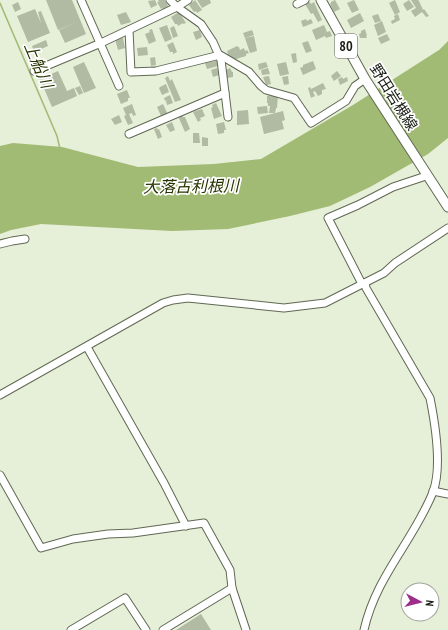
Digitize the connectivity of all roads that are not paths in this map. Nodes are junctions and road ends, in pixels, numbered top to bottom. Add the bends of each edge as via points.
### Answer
1 (81, 0) edge
2 (170, 0) edge
3 (188, 0) edge
4 (305, 0) edge
5 (321, 0) edge
6 (297, 4) dead end
7 (177, 7) junction
8 (129, 30) junction
9 (101, 43) junction
10 (220, 55) junction
11 (34, 71) dead end
12 (366, 79) junction
13 (118, 86) dead end
14 (226, 93) junction
15 (228, 117) dead end
16 (129, 134) dead end
17 (427, 174) junction
18 (448, 207) edge
19 (448, 228) edge
20 (25, 239) dead end
21 (0, 244) edge
22 (363, 284) junction
23 (87, 346) junction
24 (0, 395) edge
25 (0, 475) edge
26 (434, 491) junction
27 (448, 494) edge
28 (186, 526) junction
29 (232, 588) junction
30 (71, 630) edge
31 (146, 630) edge
32 (163, 630) edge
33 (246, 630) edge
34 (364, 630) edge

1 - 9 street
2 - 7 street
3 - 7 street
4 - 6 street
5 - 12 main road, 野田岩槻線 / 80
7 - 8 street
7 - 10 street via 201,24
8 - 9 street
8 - 10 street via 131,72 156,71
9 - 11 street
9 - 13 street
10 - 12 street via 248,72 266,90 294,98 311,123 346,101 355,86
10 - 14 street
12 - 17 main road, 野田岩槻線 / 80
14 - 15 street
14 - 16 street
17 - 18 main road, 野田岩槻線 / 80
17 - 22 street via 393,186 328,218
19 - 22 street via 384,273
20 - 21 street
22 - 23 street via 325,303 284,308 188,298 173,300 163,303
22 - 26 street via 430,398 434,414 438,464
23 - 24 street
23 - 28 street
25 - 28 street via 42,548 73,539
26 - 27 street
26 - 34 street via 380,586
28 - 29 street via 204,523 230,570
29 - 32 street
29 - 33 street
30 - 31 street via 125,598

